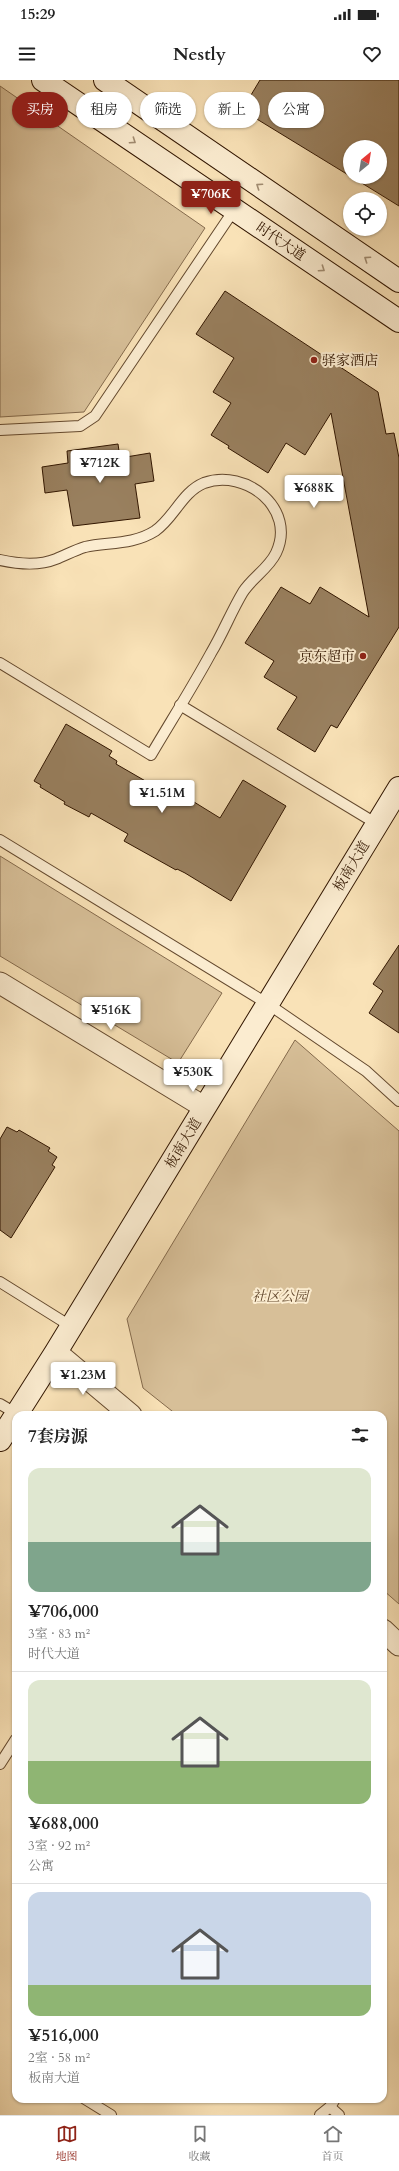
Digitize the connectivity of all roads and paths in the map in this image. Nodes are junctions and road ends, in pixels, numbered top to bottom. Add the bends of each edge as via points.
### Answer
1 (43, 80) edge
2 (105, 80) edge
3 (234, 210) junction
4 (399, 281) edge
5 (399, 321) edge
6 (0, 430) edge
7 (0, 560) edge
8 (0, 663) edge
9 (180, 705) junction
10 (399, 788) edge
11 (377, 824) junction
12 (0, 840) edge
13 (0, 983) edge
14 (268, 1004) junction
15 (399, 1101) edge
16 (204, 1107) junction
17 (0, 1282) edge
18 (72, 1327) junction
19 (56, 1352) junction
20 (13, 1411) edge
21 (126, 1411) edge
22 (12, 1412) edge
23 (0, 1440) edge
24 (387, 1634) edge
25 (399, 1645) edge
26 (12, 1745) edge
27 (0, 1764) edge
28 (92, 2103) edge
29 (332, 2103) edge
30 (111, 2115) edge
31 (320, 2115) edge
32 (339, 2115) edge

1 -> 3 main road, 时代大道
4 -> 2 main road
3 -> 5 main road, 时代大道
3 - 6 lane via 95,416 80,426
7 - 9 lane via 14,563 44,562 85,547 108,546 136,540 163,525 190,493 203,484 216,481 255,488 275,509 280,524 280,540 276,554 247,586
8 - 9 lane via 151,755
9 - 11 lane
10 - 11 main road, 板南大道
11 - 14 main road, 板南大道
12 - 14 lane
13 - 16 street
14 - 15 lane via 366,1071
14 - 16 main road, 板南大道
16 - 18 main road, 板南大道
17 - 18 lane
18 - 19 main road, 板南大道
19 - 20 main road, 板南大道
19 - 21 street
22 - 23 main road, 板南大道
24 - 25 street
26 - 27 lane
28 - 30 lane
29 - 31 lane
29 - 32 lane

